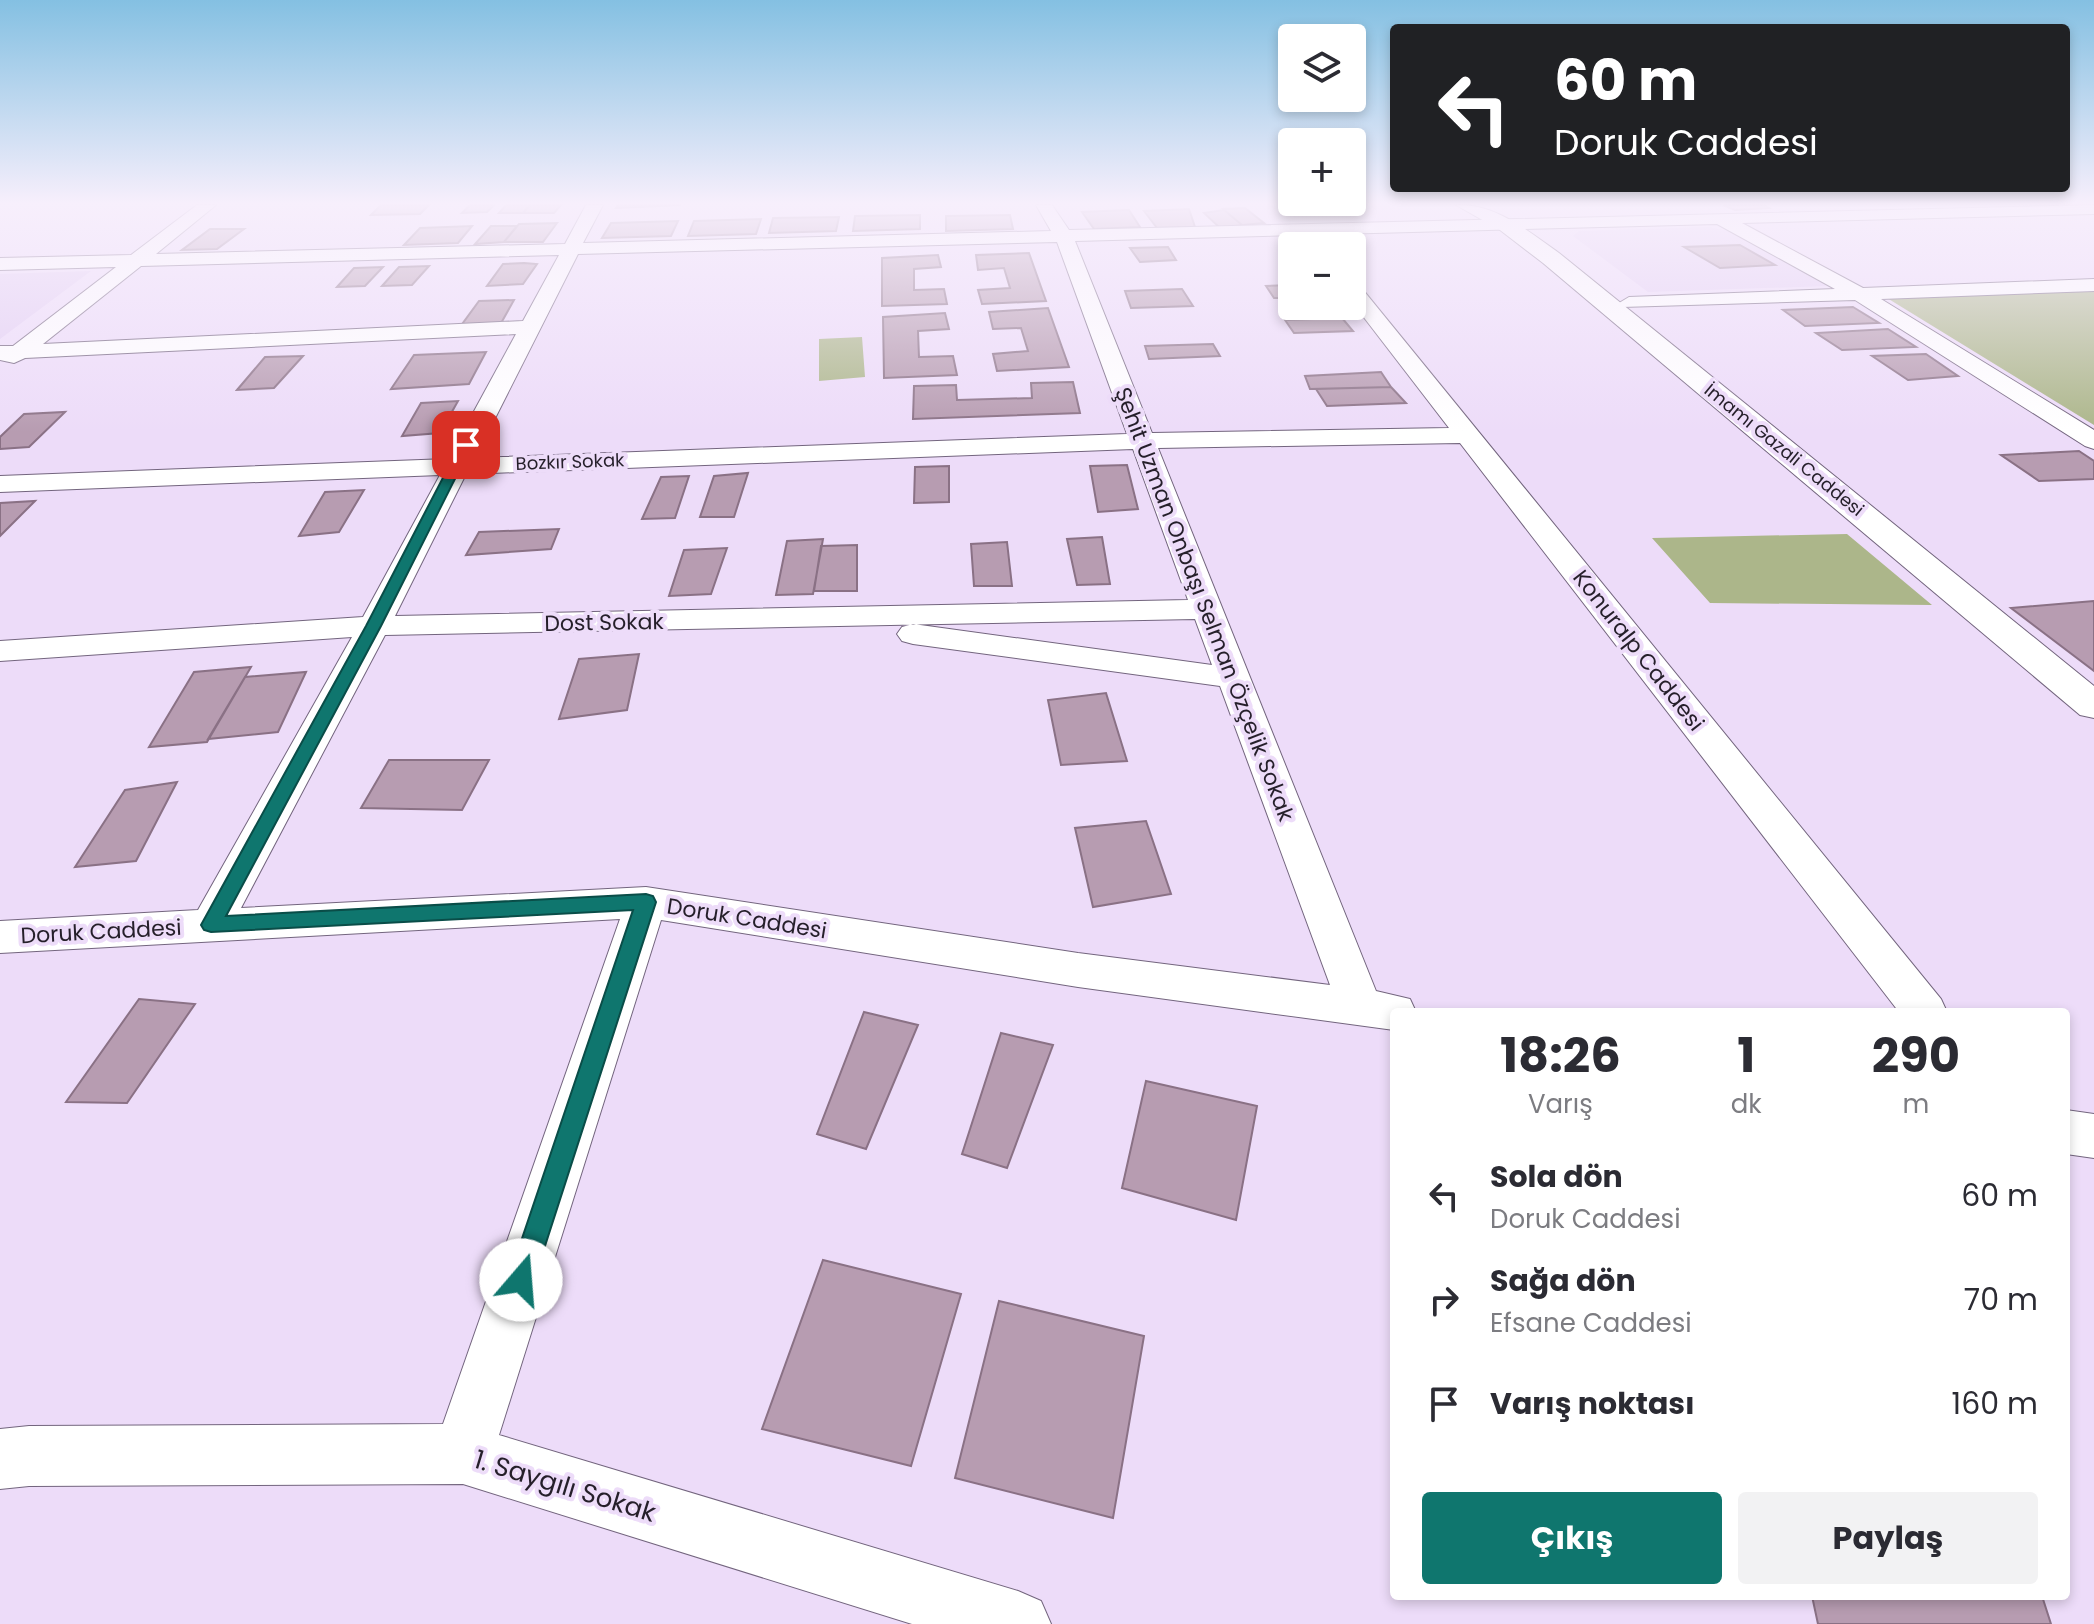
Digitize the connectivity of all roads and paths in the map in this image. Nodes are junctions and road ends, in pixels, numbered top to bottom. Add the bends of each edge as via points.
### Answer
1 (107, 281) edge
2 (553, 281) edge
3 (1080, 281) edge
4 (1579, 281) edge
5 (1597, 281) edge
6 (1834, 281) edge
7 (2094, 285) edge
8 (1859, 294) junction
9 (1629, 303) junction
10 (1366, 307) edge
11 (530, 327) junction
12 (10, 352) edge
13 (0, 367) edge
14 (1136, 430) junction
15 (1468, 435) junction
16 (2094, 441) edge
17 (461, 456) junction
18 (0, 465) edge
19 (0, 484) edge
20 (1208, 609) junction
21 (798, 618) junction
22 (374, 626) junction
23 (0, 651) edge
24 (2094, 677) edge
25 (1235, 678) junction
26 (2094, 706) edge
27 (646, 902) junction
28 (211, 925) junction
29 (0, 937) edge
30 (1922, 1008) edge
31 (1377, 1009) edge
32 (2070, 1133) edge
33 (2094, 1136) edge
34 (463, 1454) junction
35 (0, 1459) edge
36 (1018, 1624) edge

1 - 12 street
2 - 11 street
3 - 14 street, Şehit Uzman Onbaşı Selman Özçelik Sokak
4 - 26 main road, İmamı Gazali Caddesi
5 - 9 main road, İmamı Gazali Caddesi
6 - 8 street
7 - 8 street
8 - 9 street
8 - 16 street
9 - 24 main road, İmamı Gazali Caddesi
10 - 15 street, Konuralp Caddesi
11 - 12 street
11 - 17 street
12 - 13 street
14 - 15 street, Bozkır Sokak
14 - 17 street, Bozkır Sokak
14 - 20 street, Şehit Uzman Onbaşı Selman Özçelik Sokak
15 - 30 street, Konuralp Caddesi
17 - 18 street, Bozkır Sokak
17 - 19 street, Bozkır Sokak
17 - 22 street
20 - 21 street, Dost Sokak
20 - 25 street, Şehit Uzman Onbaşı Selman Özçelik Sokak
21 - 22 street, Dost Sokak
21 - 25 street
22 - 23 street, Dost Sokak
22 - 28 street
25 - 31 street, Şehit Uzman Onbaşı Selman Özçelik Sokak
27 - 28 street, Doruk Caddesi
27 - 31 street, Doruk Caddesi via 1078,970
27 - 34 street
28 - 29 street, Doruk Caddesi
32 - 33 street
34 - 35 street, 1. Saygılı Sokak
34 - 36 street, 1. Saygılı Sokak

